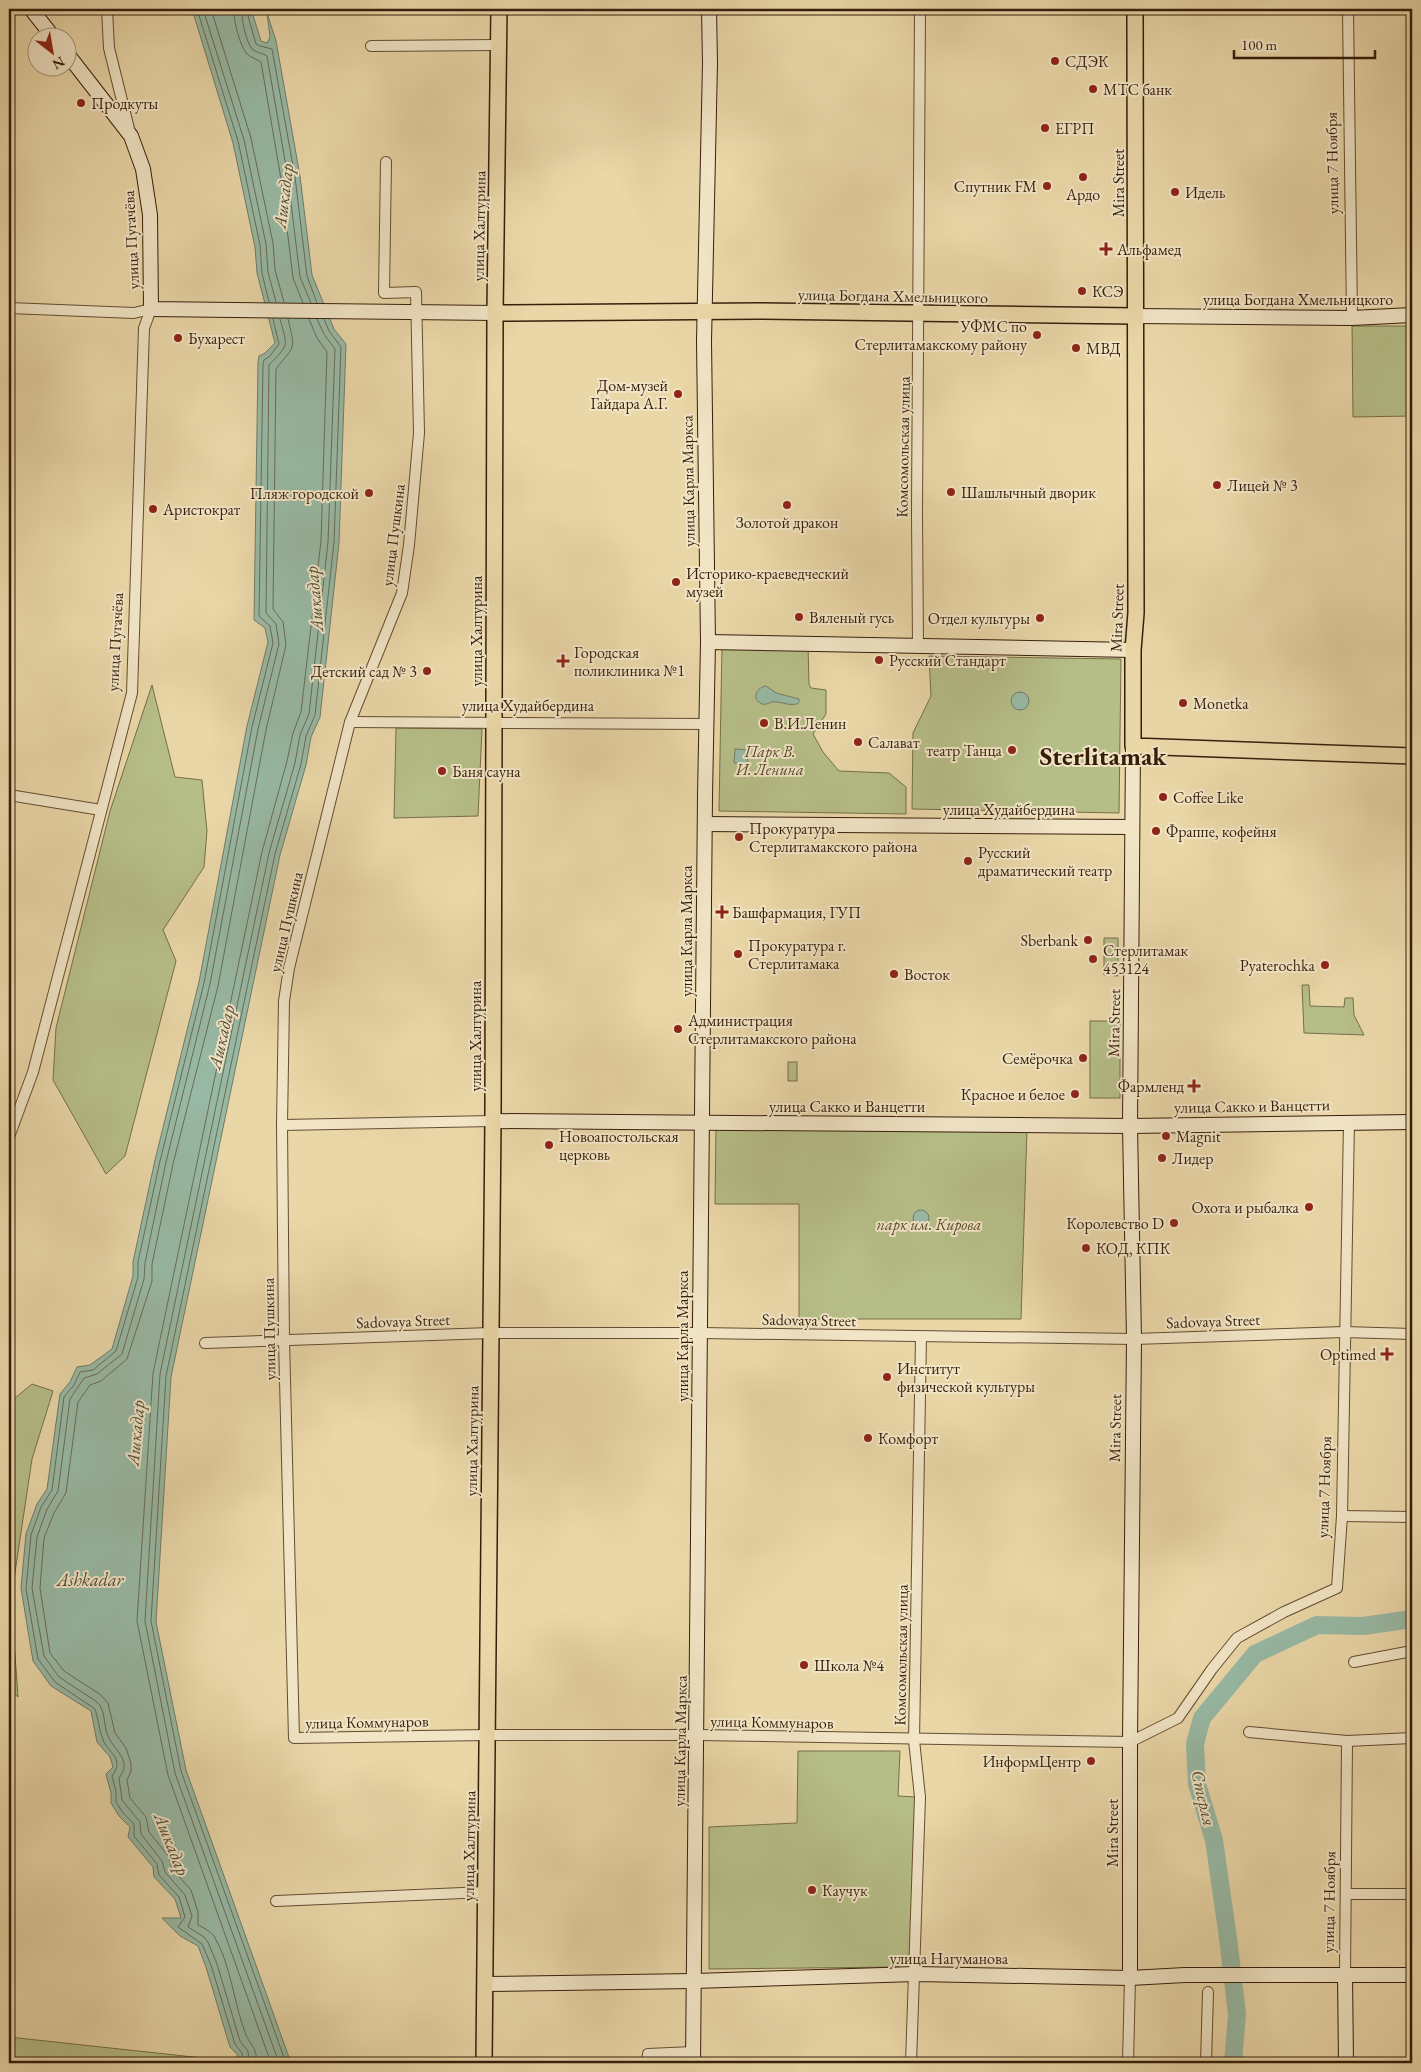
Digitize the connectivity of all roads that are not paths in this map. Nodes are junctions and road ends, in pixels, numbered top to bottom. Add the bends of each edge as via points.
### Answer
1 (31, 9) edge
2 (107, 9) edge
3 (500, 9) edge
4 (709, 9) edge
5 (920, 9) edge
6 (1135, 9) edge
7 (1348, 9) edge
8 (46, 28) edge
9 (499, 45) junction
10 (371, 46) dead end
11 (78, 68) edge
12 (131, 136) junction
13 (386, 162) dead end
14 (9, 308) edge
15 (151, 309) junction
16 (704, 311) junction
17 (495, 313) junction
18 (919, 313) junction
19 (417, 314) junction
20 (1136, 316) junction
21 (1412, 316) edge
22 (1352, 318) junction
23 (708, 642) junction
24 (918, 645) junction
25 (1133, 650) junction
26 (350, 722) junction
27 (493, 722) junction
28 (706, 724) junction
29 (1133, 742) junction
30 (1412, 747) edge
31 (1412, 756) edge
32 (9, 795) edge
33 (101, 810) junction
34 (705, 824) junction
35 (1132, 827) junction
36 (493, 1121) junction
37 (1349, 1122) junction
38 (1412, 1122) edge
39 (282, 1124) junction
40 (702, 1124) junction
41 (1130, 1126) junction
42 (9, 1137) edge
43 (1344, 1332) junction
44 (490, 1333) junction
45 (700, 1333) junction
46 (1412, 1334) edge
47 (921, 1337) junction
48 (1134, 1339) junction
49 (284, 1340) junction
50 (205, 1343) dead end
51 (1342, 1516) junction
52 (1412, 1517) edge
53 (1412, 1651) edge
54 (1354, 1662) dead end
55 (1249, 1732) dead end
56 (487, 1735) junction
57 (698, 1735) junction
58 (294, 1738) joint
59 (1412, 1738) edge
60 (914, 1740) junction
61 (1347, 1741) junction
62 (1130, 1742) junction
63 (486, 1892) junction
64 (1347, 1894) junction
65 (1412, 1894) edge
66 (276, 1901) dead end
67 (916, 1974) junction
68 (1412, 1975) edge
69 (1345, 1976) junction
70 (1130, 1978) junction
71 (694, 1981) junction
72 (485, 1984) junction
73 (1208, 1992) dead end
74 (693, 2058) edge
75 (484, 2063) edge
76 (647, 2063) edge
77 (912, 2063) edge
78 (1128, 2063) edge
79 (1206, 2063) edge
80 (1346, 2063) edge

1 - 8 street
2 - 12 street, улица Пугачёва via 109,48
3 - 9 main road, улица Халтурина
4 - 16 street, улица Карла Маркса
5 - 18 street, Комсомольская улица
6 - 20 main road, Mira Street
7 - 22 street, улица 7 Ноября
9 - 10 street
9 - 17 main road, улица Халтурина
11 - 12 street, улица Пугачёва
12 - 15 street, улица Пугачёва via 147,190
13 - 19 street, улица Пушкина via 384,293 416,292
14 - 15 street via 134,313
15 - 19 street, улица Богдана Хмельницкого
15 - 33 street, улица Пугачёва via 144,328 132,692
16 - 17 main road, улица Богдана Хмельницкого
16 - 18 main road, улица Богдана Хмельницкого
16 - 23 street, улица Карла Маркса
17 - 19 street, улица Богдана Хмельницкого
17 - 27 main road, улица Халтурина
18 - 20 main road, улица Богдана Хмельницкого
18 - 24 street, Комсомольская улица
19 - 26 street, улица Пушкина via 419,433 402,593
20 - 22 street, улица Богдана Хмельницкого
20 - 25 main road, Mira Street via 1136,612
21 - 22 street, улица Богдана Хмельницкого
23 - 24 street
23 - 28 street, улица Карла Маркса
24 - 25 street
25 - 29 main road, Mira Street
26 - 27 street, улица Худайбердина
26 - 39 street, улица Пушкина via 289,968 284,1001
27 - 28 street, улица Худайбердина
27 - 36 main road, улица Халтурина
28 - 34 street, улица Карла Маркса
29 - 30 main road
29 - 31 main road
29 - 35 street, Mira Street
32 - 33 street
33 - 42 street, улица Пугачёва via 33,1072
34 - 35 street, улица Худайбердина
34 - 40 street, улица Карла Маркса
35 - 41 street, Mira Street
36 - 39 street, улица Сакко и Ванцетти
36 - 40 street, улица Сакко и Ванцетти
36 - 44 main road, улица Халтурина
37 - 38 street, улица Сакко и Ванцетти
37 - 41 street, улица Сакко и Ванцетти
37 - 43 street, улица 7 Ноября
39 - 49 street, улица Пушкина
40 - 41 street, улица Сакко и Ванцетти
40 - 45 street, улица Карла Маркса
41 - 48 street, Mira Street
43 - 46 street, Sadovaya Street
43 - 48 street, Sadovaya Street
43 - 51 street, улица 7 Ноября
44 - 45 street, Sadovaya Street
44 - 49 street, Sadovaya Street
44 - 56 main road, улица Халтурина
45 - 47 street, Sadovaya Street
45 - 57 street, улица Карла Маркса
47 - 48 street, Sadovaya Street
47 - 60 street, Комсомольская улица
48 - 62 street, Mira Street
49 - 50 street, Sadovaya Street
49 - 58 street, улица Пушкина
51 - 52 street
51 - 62 street, улица 7 Ноября via 1337,1588 1237,1638 1178,1718
53 - 54 street
55 - 61 street
56 - 57 street, улица Коммунаров
56 - 58 street, улица Коммунаров
56 - 63 main road, улица Халтурина
57 - 60 street, улица Коммунаров
57 - 71 street, улица Карла Маркса
59 - 61 street
60 - 62 street, улица Коммунаров
60 - 67 street, Комсомольская улица via 920,1797
61 - 64 street, улица 7 Ноября
62 - 70 street, Mira Street
63 - 66 street
63 - 72 main road, улица Халтурина
64 - 65 street
64 - 69 street, улица 7 Ноября
67 - 70 street, улица Нагуманова
67 - 71 street, улица Нагуманова
67 - 77 street, Комсомольская улица
68 - 69 street, улица Нагуманова
69 - 70 street, улица Нагуманова via 1274,1974
69 - 80 street, улица 7 Ноября
70 - 78 street
71 - 72 street, улица Нагуманова
71 - 74 street, улица Карла Маркса
72 - 75 main road, улица Халтурина
73 - 79 street
74 - 76 street via 648,2054

